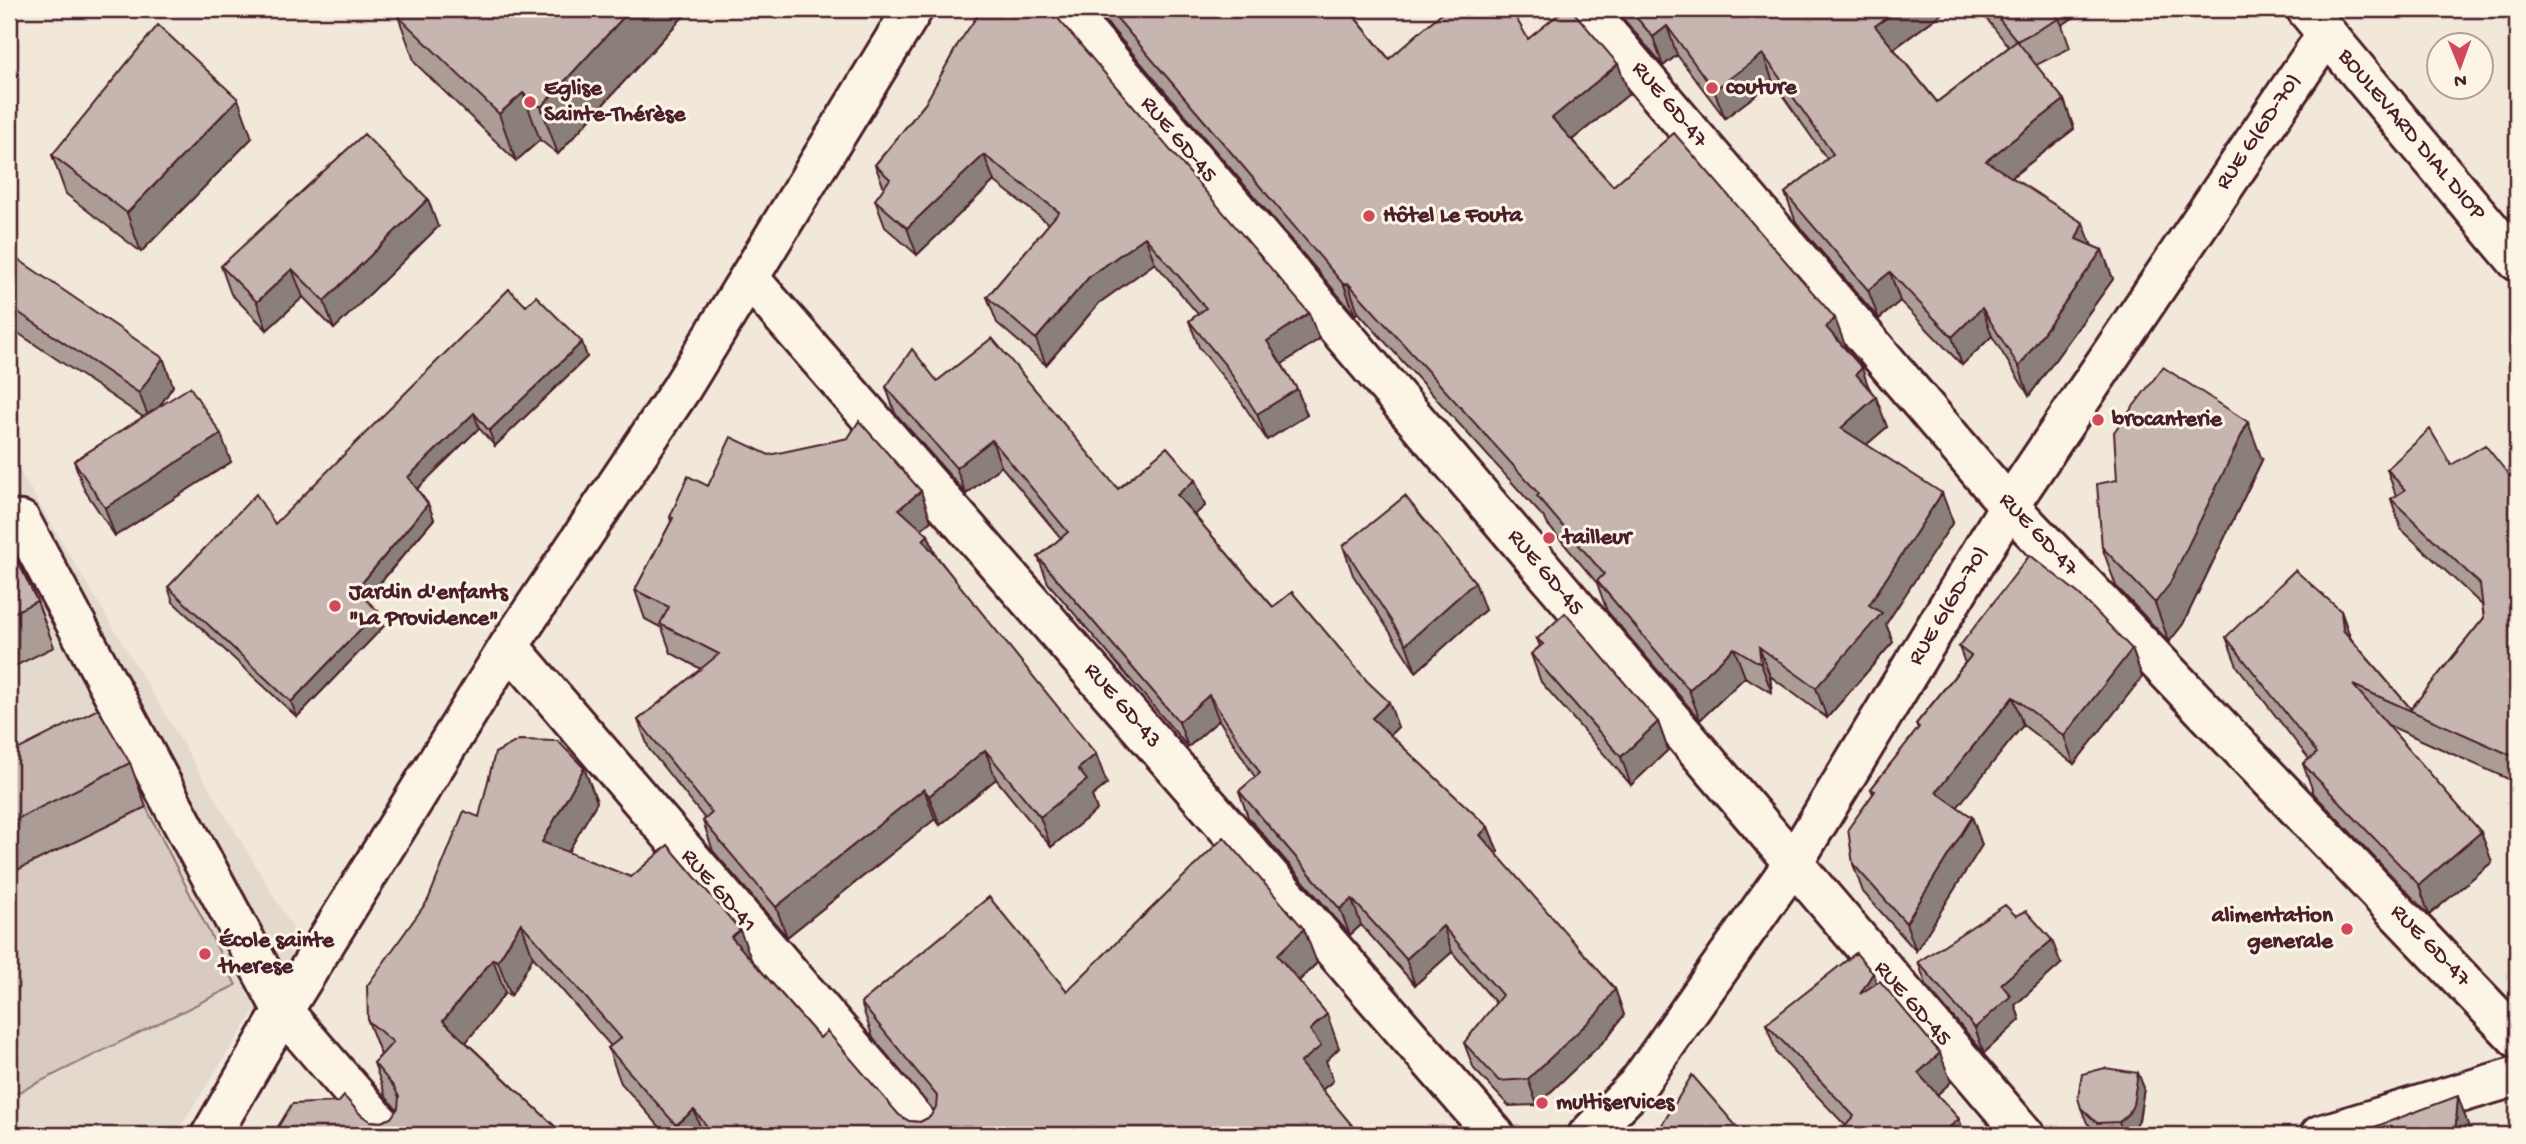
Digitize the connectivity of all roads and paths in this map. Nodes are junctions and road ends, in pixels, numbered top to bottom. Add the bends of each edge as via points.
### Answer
1 (913, 9) edge
2 (1066, 9) edge
3 (1586, 9) edge
4 (2316, 22) edge
5 (2517, 261) edge
6 (749, 278) junction
7 (2009, 506) junction
8 (9, 520) edge
9 (509, 646) junction
10 (1792, 865) junction
11 (283, 1011) junction
12 (2517, 1038) edge
13 (2517, 1076) edge
14 (211, 1135) edge
15 (390, 1135) edge
16 (928, 1135) edge
17 (1495, 1135) edge
18 (1588, 1135) edge
19 (2025, 1135) edge
20 (2320, 1135) edge

1 - 6 street
2 - 10 street, RUE GD-45
3 - 7 street, RUE GD-47
4 - 5 street, BOULEVARD DIAL DIOP
4 - 7 street, RUE G(GD-70)
6 - 9 street via 681,389
6 - 17 street, RUE GD-43
7 - 10 street, RUE G(GD-70)
7 - 12 street, RUE GD-47
8 - 11 street via 21,521
9 - 11 street
9 - 16 street, RUE GD-41
10 - 18 street, RUE G(GD-70) via 1638,1084
10 - 19 street, RUE GD-45
11 - 14 street
11 - 15 street
13 - 20 street

